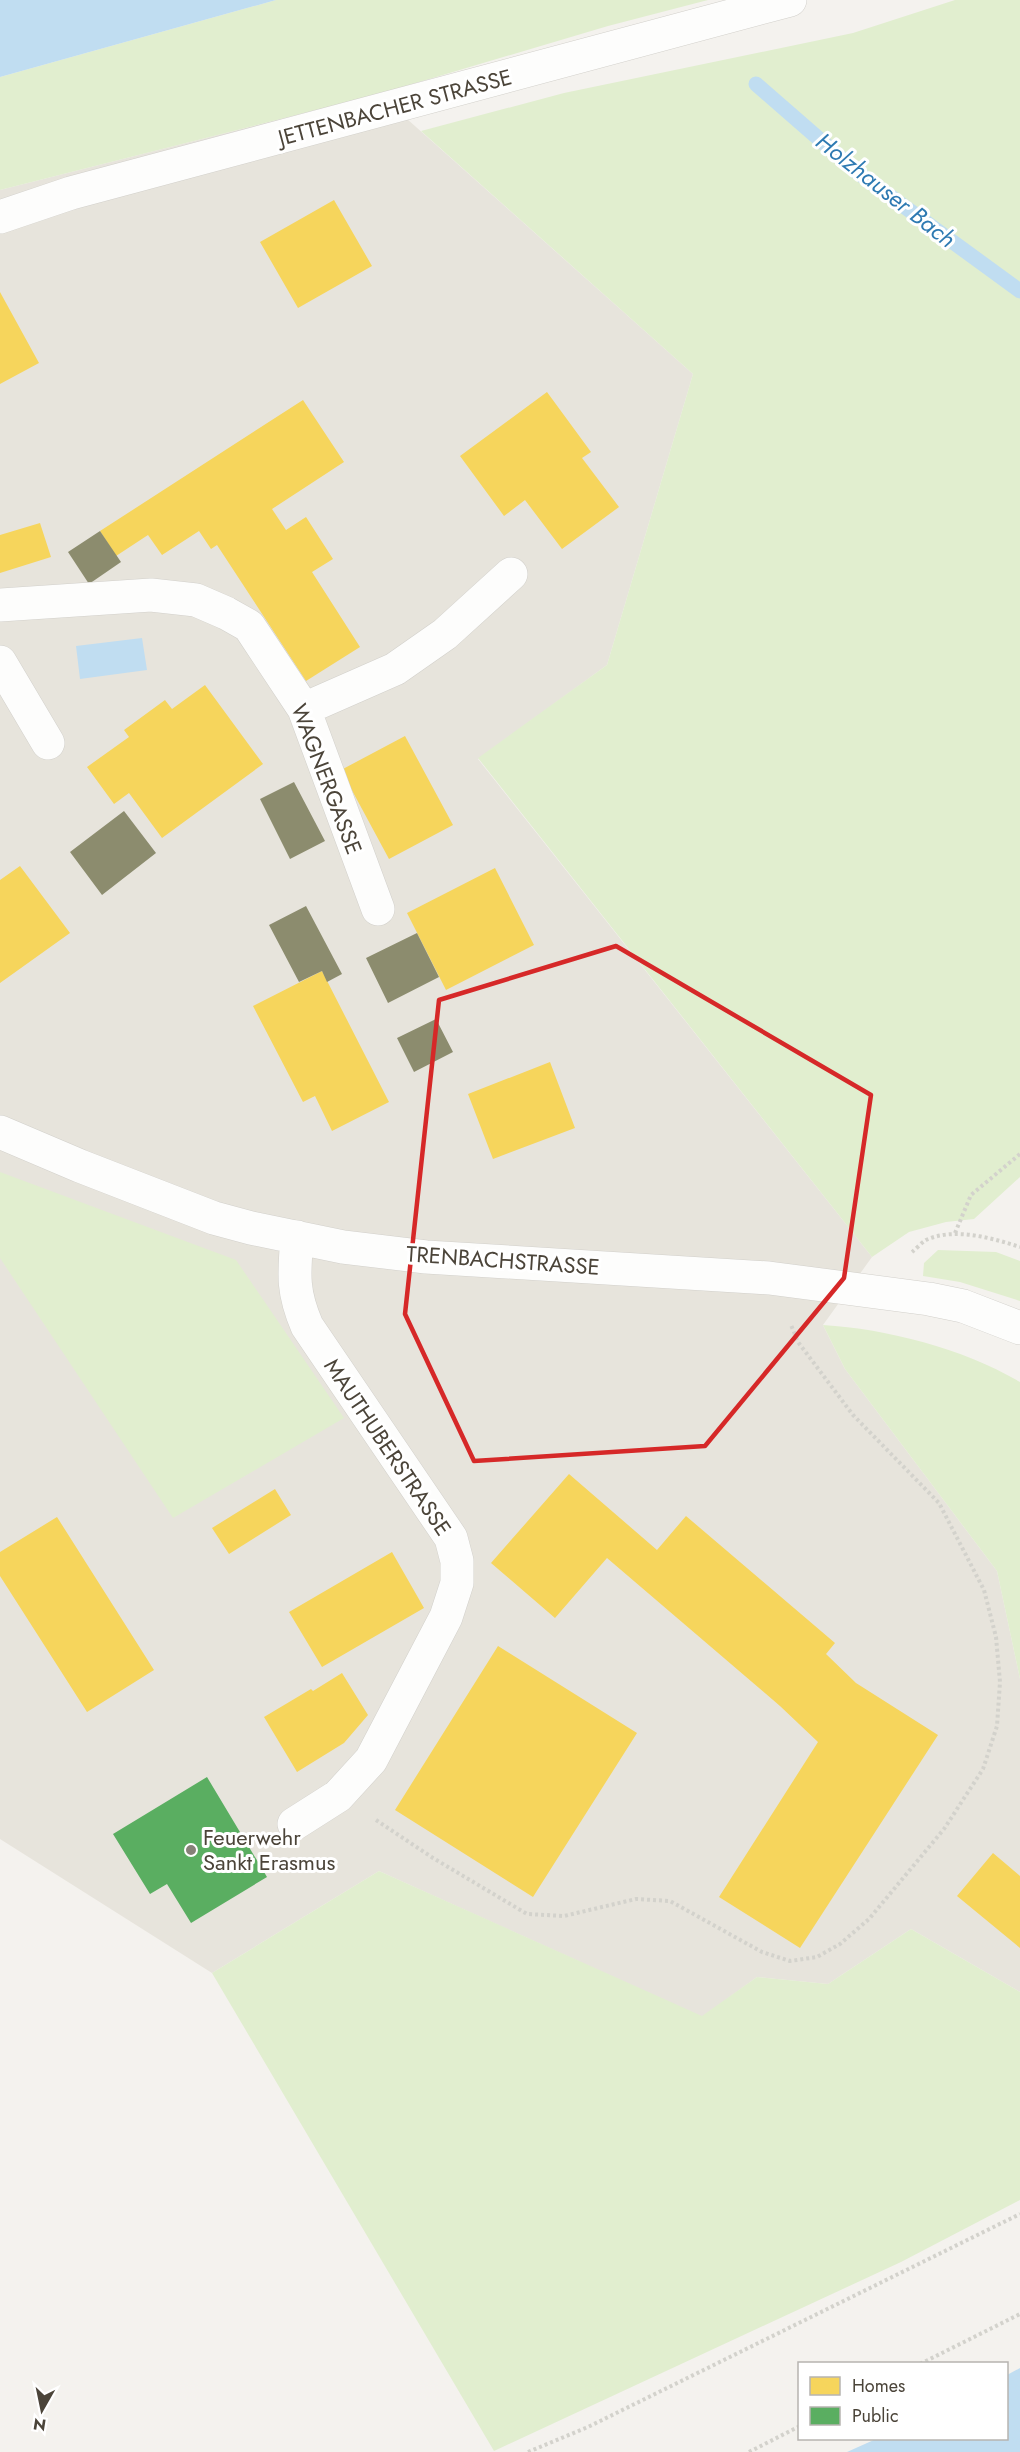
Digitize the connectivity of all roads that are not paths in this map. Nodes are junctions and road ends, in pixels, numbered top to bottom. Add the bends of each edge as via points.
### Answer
1 (790, 0) edge
2 (0, 217) edge
3 (512, 574) dead end
4 (0, 604) edge
5 (0, 662) edge
6 (304, 709) junction
7 (48, 743) dead end
8 (378, 909) dead end
9 (0, 1132) edge
10 (297, 1237) junction
11 (1020, 1328) edge
12 (294, 1824) dead end

1 - 2 street, JETTENBACHER STRASSE via 71,193
3 - 6 street via 446,634 395,669
4 - 6 street, WAGNERGASSE via 151,595 196,600 249,626
5 - 7 street
6 - 8 street, WAGNERGASSE
9 - 10 street, TRENBACHSTRASSE via 214,1218
10 - 11 street, TRENBACHSTRASSE via 426,1257 769,1278 963,1306
10 - 12 street, MAUTHUBERSTRASSE via 293,1282 307,1326 451,1538 457,1560 457,1583 446,1617 371,1760 338,1796

